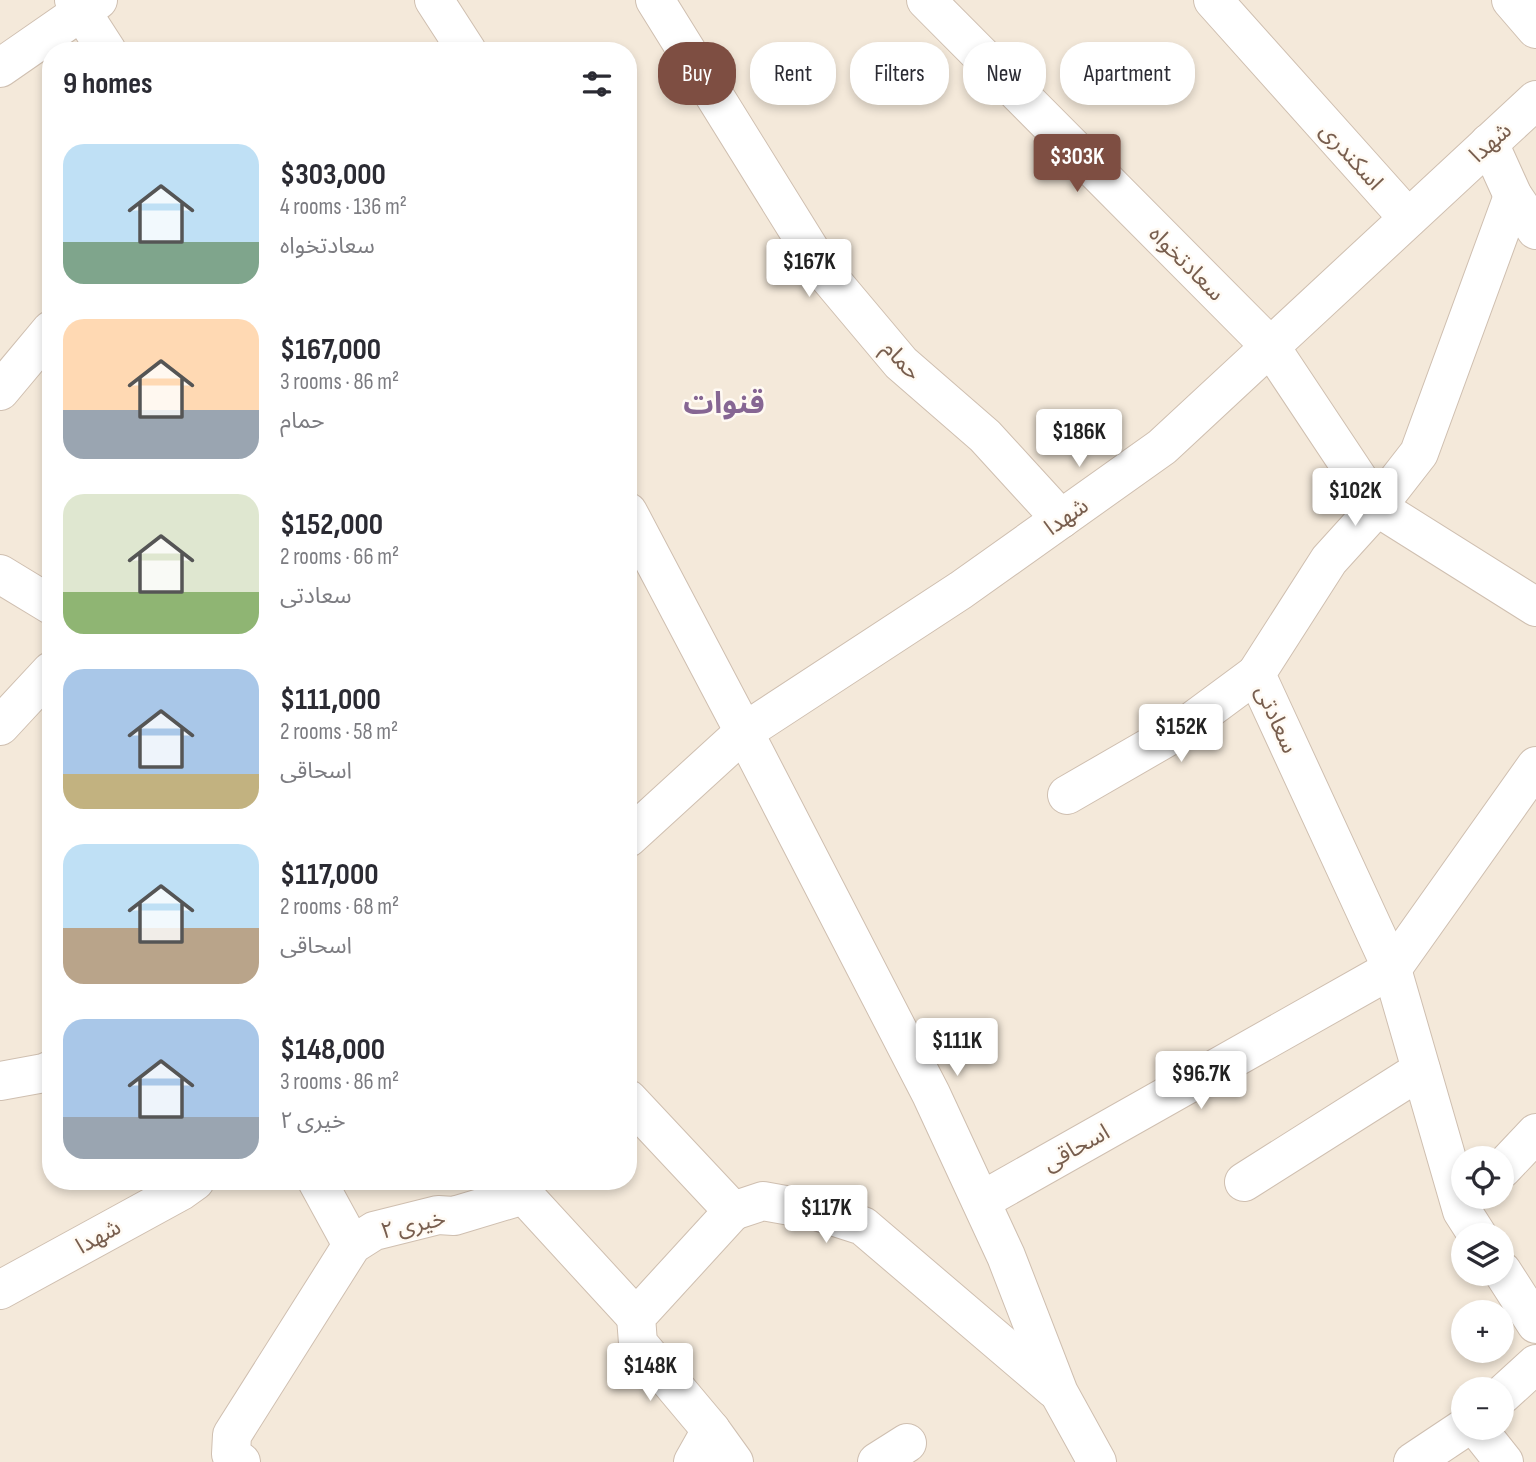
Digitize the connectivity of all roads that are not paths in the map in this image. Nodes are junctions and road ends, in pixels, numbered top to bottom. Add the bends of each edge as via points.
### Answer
1 (434, 0) edge
2 (926, 0) edge
3 (1213, 0) edge
4 (1511, 0) edge
5 (657, 1) edge
6 (85, 4) edge
7 (1536, 29) edge
8 (103, 42) edge
9 (461, 42) edge
10 (0, 68) edge
11 (1536, 100) edge
12 (1489, 143) junction
13 (1513, 196) junction
14 (1408, 218) junction
15 (1536, 230) edge
16 (42, 341) edge
17 (1270, 346) junction
18 (0, 391) edge
19 (1377, 507) junction
20 (1061, 519) junction
21 (637, 531) edge
22 (0, 574) edge
23 (42, 600) edge
24 (1536, 607) edge
25 (1256, 674) junction
26 (42, 681) edge
27 (0, 726) edge
28 (744, 732) junction
29 (1536, 766) edge
30 (1067, 795) dead end
31 (637, 830) edge
32 (1392, 969) junction
33 (1421, 1070) junction
34 (42, 1073) edge
35 (0, 1081) edge
36 (637, 1109) edge
37 (1536, 1133) edge
38 (1514, 1156) edge
39 (1244, 1182) dead end
40 (182, 1190) edge
41 (322, 1190) edge
42 (981, 1201) junction
43 (733, 1211) junction
44 (1472, 1214) edge
45 (352, 1245) junction
46 (1512, 1286) edge
47 (0, 1290) edge
48 (636, 1317) junction
49 (1536, 1324) edge
50 (1536, 1364) edge
51 (1514, 1384) edge
52 (1059, 1393) junction
53 (1451, 1437) edge
54 (1487, 1440) edge
55 (702, 1446) edge
56 (241, 1462) edge
57 (734, 1462) edge
58 (1097, 1462) edge
59 (1413, 1462) edge
60 (1504, 1462) edge

1 - 9 street
2 - 17 street, سعادتخواه
3 - 14 street, اسکندری
4 - 7 street
5 - 20 street, حمام via 822,268 901,363 985,436
6 - 8 street
6 - 10 street
11 - 12 street, شهدا
12 - 13 street
12 - 14 street, شهدا
13 - 15 street
13 - 19 street, سعادتی via 1419,453
14 - 17 street, شهدا
16 - 18 street
17 - 19 street, سعادتخواه
17 - 20 street, شهدا via 1162,447
19 - 24 street
19 - 25 street, سعادتی via 1329,559
20 - 28 street, شهدا
21 - 28 street
22 - 23 street
25 - 30 street via 1183,728
25 - 32 street, سعادتی
26 - 27 street
28 - 31 street, شهدا
28 - 42 street via 931,1094
29 - 32 street
32 - 33 street, سعادتی
32 - 42 street, اسحاقی
33 - 39 street
33 - 44 street, سعادتی
34 - 35 street
36 - 43 street
37 - 38 street
40 - 47 street, شهدا
41 - 45 street
42 - 52 street
43 - 48 street
43 - 52 street via 763,1201 863,1226
45 - 48 street, خیری ۲ via 374,1231 438,1215 454,1216 524,1195
45 - 56 street, خیری ۲ via 232,1435 231,1454
46 - 49 street
48 - 55 street via 638,1343
50 - 51 street
52 - 58 street
53 - 59 street
54 - 60 street
55 - 57 street

